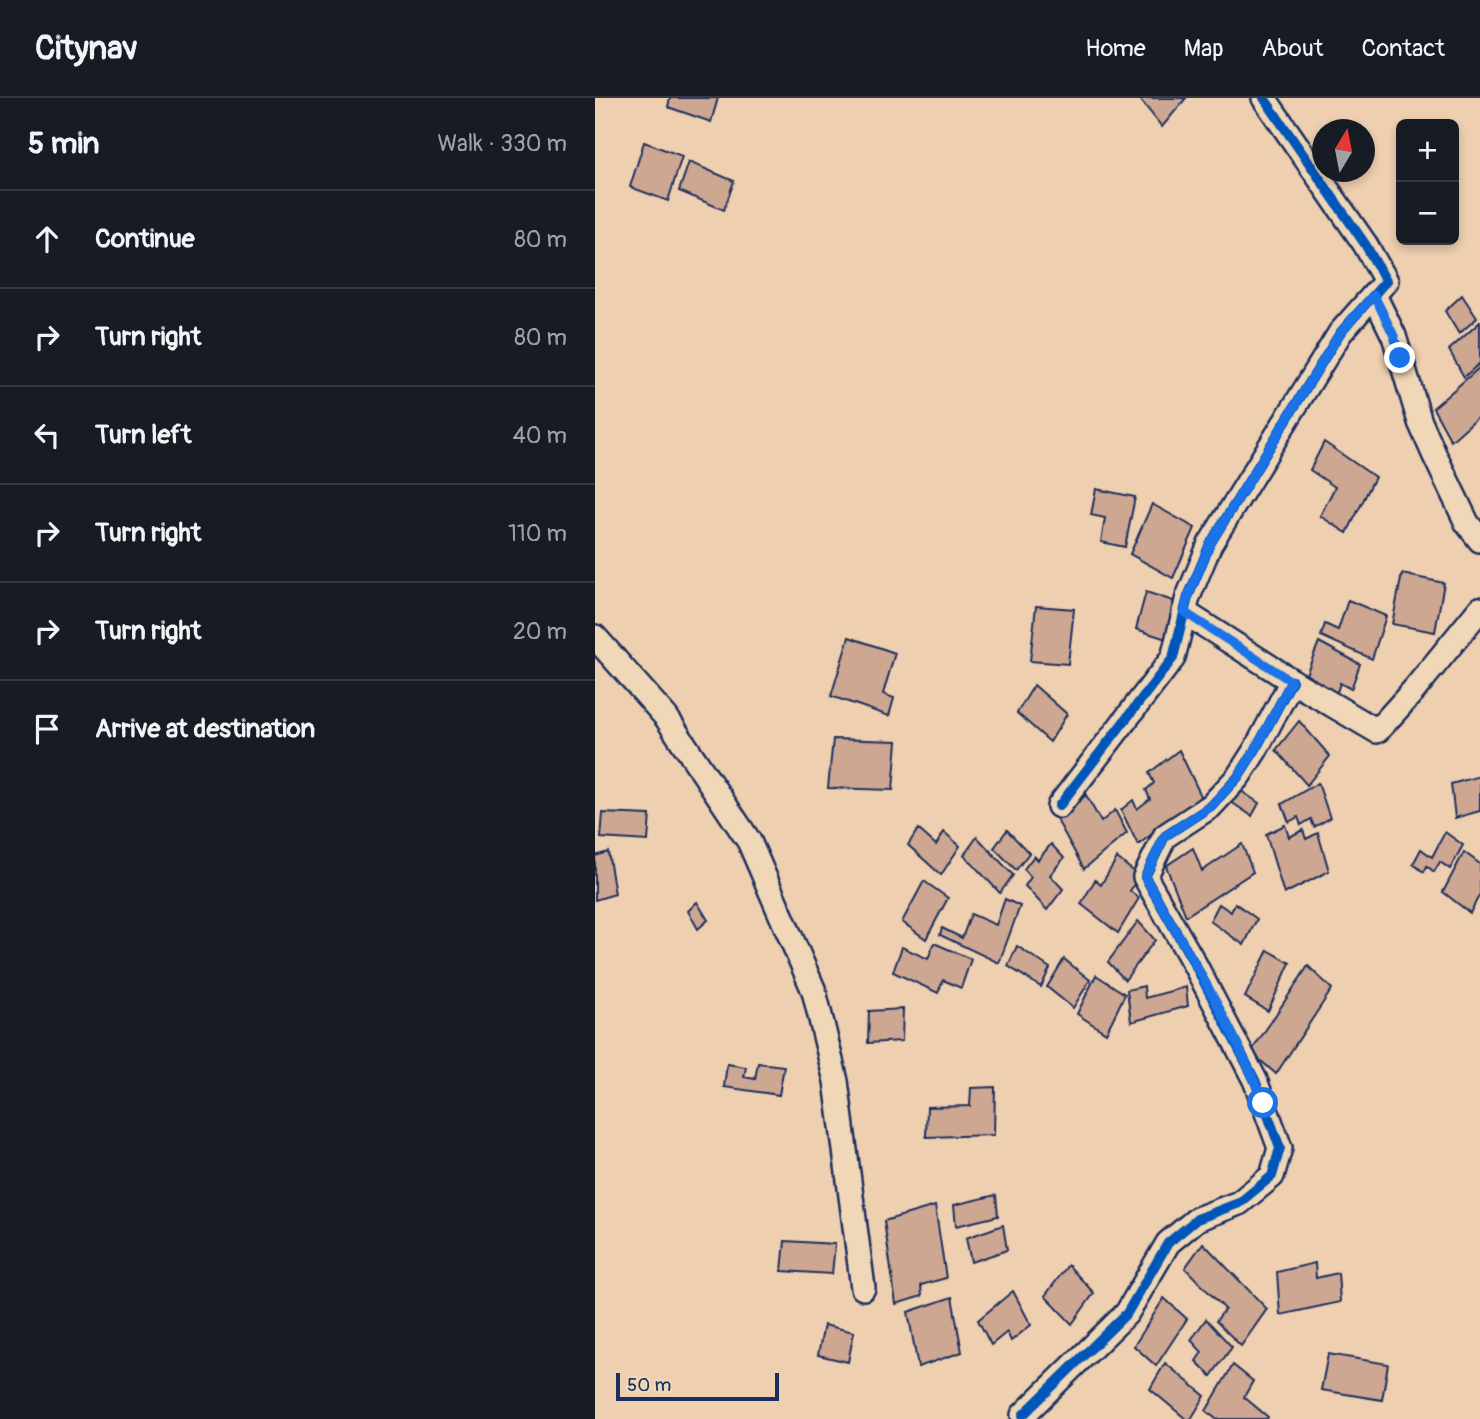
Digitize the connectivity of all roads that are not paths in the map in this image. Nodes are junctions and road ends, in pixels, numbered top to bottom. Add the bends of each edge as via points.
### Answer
1 (1264, 98) edge
2 (1374, 295) junction
3 (1480, 540) edge
4 (1480, 609) edge
5 (1184, 612) junction
6 (595, 637) edge
7 (1291, 681) junction
8 (1059, 806) dead end
9 (863, 1288) dead end
10 (1023, 1415) dead end

1 - 2 street via 1381,272 1386,281
2 - 3 street via 1394,336 1420,422
2 - 5 street via 1340,333 1210,544
4 - 7 street via 1377,731
5 - 7 street
5 - 8 street via 1173,658
6 - 9 street via 666,717 749,841 814,991 836,1081
7 - 10 street via 1238,777 1211,806 1165,836 1145,877 1255,1080 1280,1148 1272,1176 1239,1203 1197,1219 1168,1243 1127,1313

